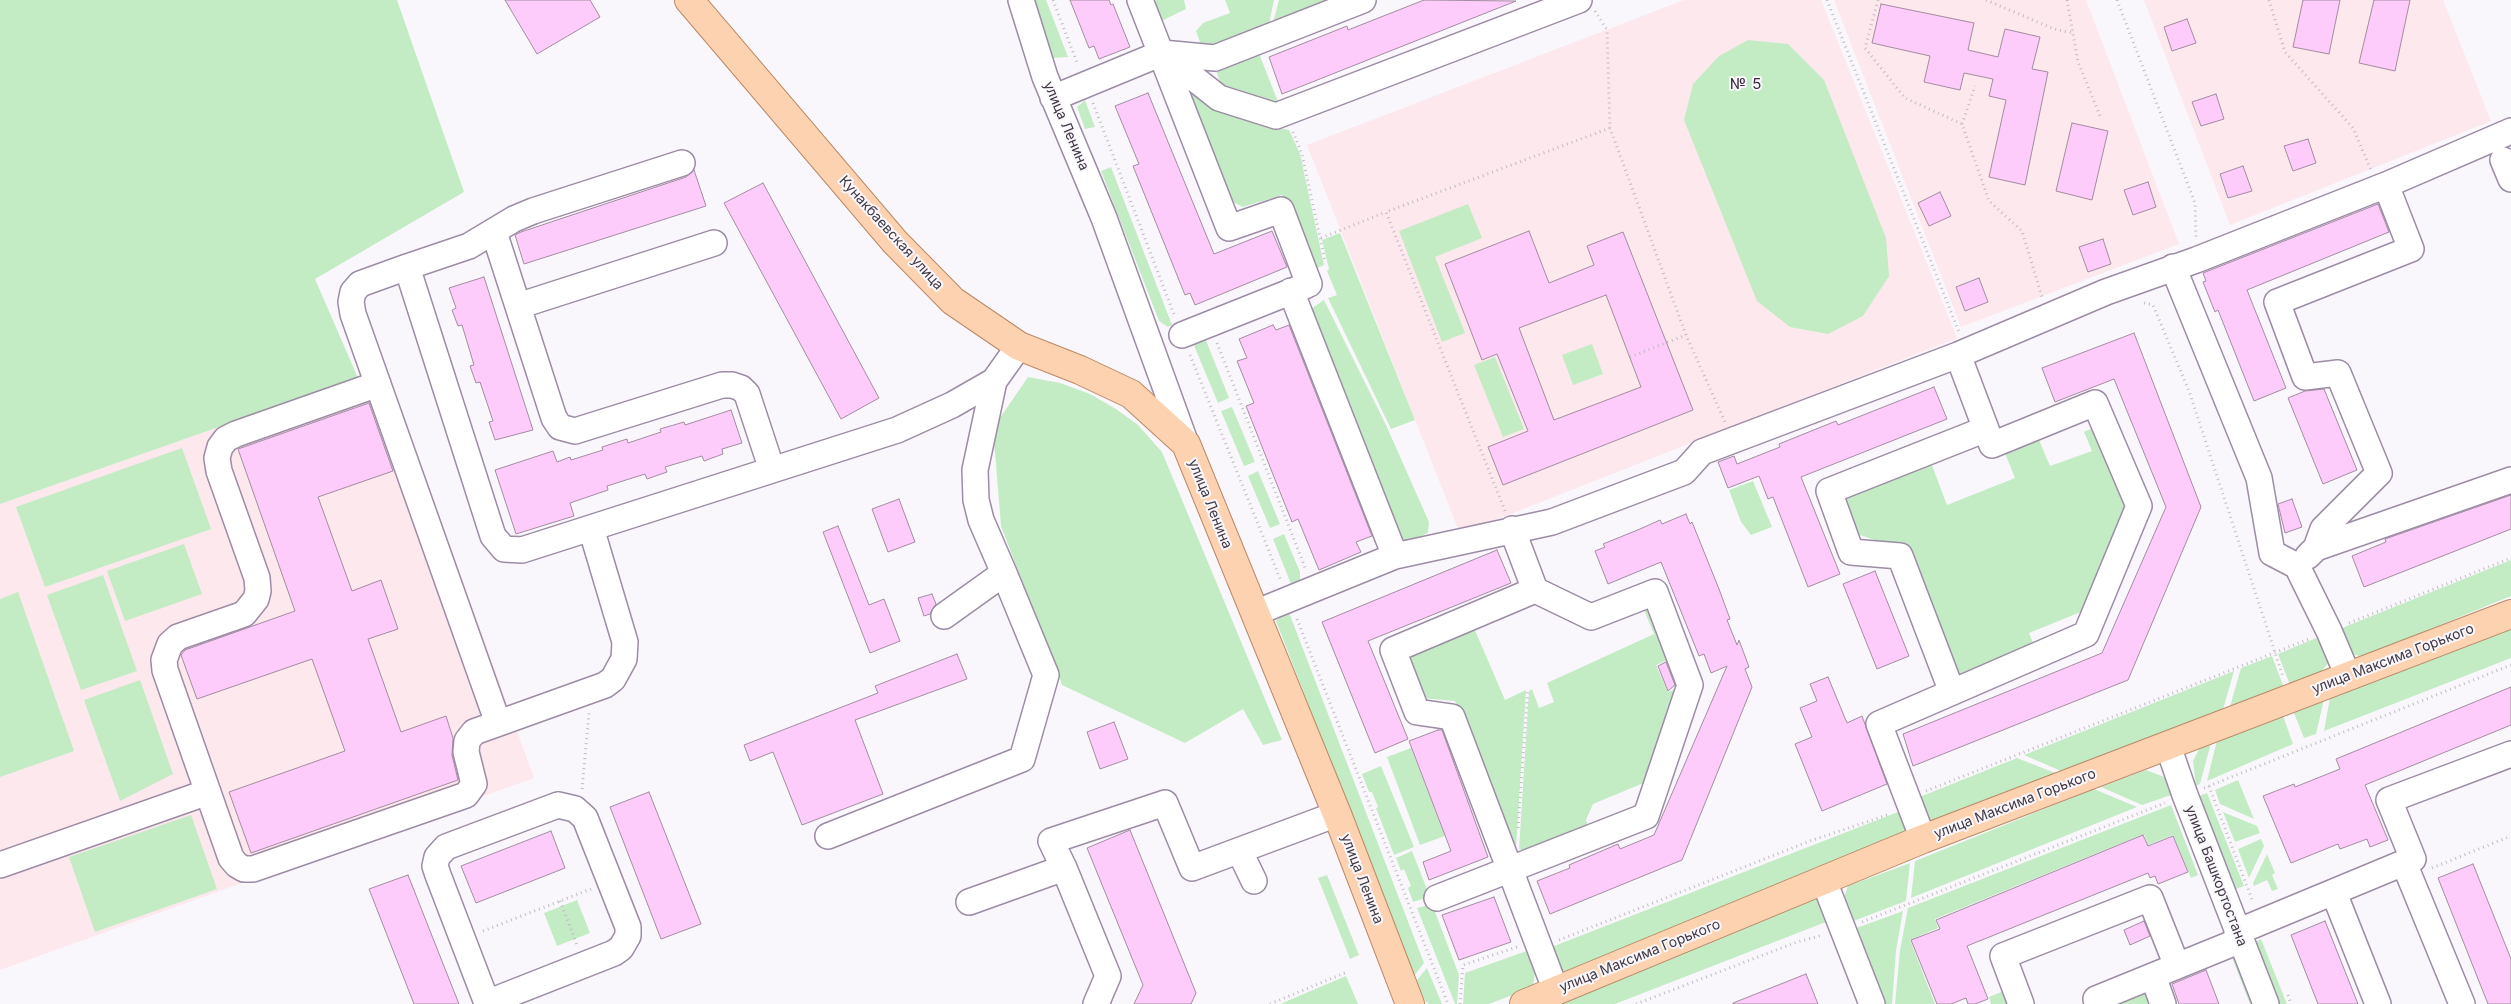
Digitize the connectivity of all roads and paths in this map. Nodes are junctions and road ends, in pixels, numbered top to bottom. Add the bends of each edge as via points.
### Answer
1 (689, 0) edge
2 (1021, 0) edge
3 (1053, 0) edge
4 (1140, 0) edge
5 (1363, 0) edge
6 (1827, 0) edge
7 (1878, 0) edge
8 (1986, 0) edge
9 (2067, 0) edge
10 (2117, 0) edge
11 (2269, 0) edge
12 (1580, 2) edge
13 (2073, 33) junction
14 (1162, 53) junction
15 (1086, 85) junction
16 (1975, 86) dead end
17 (1053, 98) junction
18 (1286, 112) junction
19 (2101, 118) dead end
20 (1962, 124) junction
21 (1610, 128) junction
22 (2511, 131) edge
23 (682, 163) dead end
24 (2380, 180) junction
25 (1386, 212) junction
26 (494, 232) junction
27 (1320, 238) junction
28 (714, 243) dead end
29 (2184, 264) junction
30 (407, 267) junction
31 (1311, 281) junction
32 (2106, 292) junction
33 (2044, 303) dead end
34 (518, 306) junction
35 (1209, 324) junction
36 (1182, 335) junction
37 (1686, 335) junction
38 (1019, 346) junction
39 (1962, 353) junction
40 (1630, 357) dead end
41 (994, 381) junction
42 (378, 384) junction
43 (1986, 428) junction
44 (1734, 441) junction
45 (1186, 444) junction
46 (772, 470) junction
47 (2511, 480) edge
48 (591, 528) junction
49 (1512, 529) junction
50 (2316, 548) junction
51 (1395, 556) junction
52 (2511, 558) edge
53 (2297, 566) junction
54 (1004, 573) junction
55 (1313, 589) junction
56 (1535, 590) junction
57 (1289, 599) junction
58 (1255, 613) junction
59 (2511, 614) edge
60 (944, 616) dead end
61 (2330, 631) junction
62 (2274, 653) junction
63 (2511, 665) edge
64 (2348, 676) junction
65 (1528, 689) dead end
66 (591, 690) junction
67 (1952, 692) junction
68 (498, 723) junction
69 (2168, 746) junction
70 (2511, 754) edge
71 (2209, 786) junction
72 (208, 792) junction
73 (2185, 795) junction
74 (1908, 803) junction
75 (580, 812) junction
76 (1337, 814) junction
77 (828, 836) dead end
78 (1923, 839) junction
79 (1240, 852) junction
80 (1508, 861) junction
81 (2404, 863) junction
82 (0, 865) edge
83 (1064, 868) junction
84 (610, 881) junction
85 (1254, 882) dead end
86 (1824, 882) junction
87 (2334, 893) junction
88 (1437, 898) dead end
89 (560, 901) junction
90 (969, 902) dead end
91 (1843, 930) junction
92 (2246, 932) junction
93 (462, 938) junction
94 (1540, 948) junction
95 (585, 965) junction
96 (2177, 966) junction
97 (1347, 972) dead end
98 (2153, 976) junction
99 (2284, 987) dead end
100 (1556, 990) junction
101 (488, 1003) edge
102 (1277, 1003) edge
103 (1096, 1004) edge
104 (1270, 1004) edge
105 (1410, 1004) edge
106 (1448, 1004) edge
107 (1460, 1004) edge
108 (1524, 1004) edge
109 (1636, 1004) edge
110 (1872, 1004) edge
111 (2021, 1004) edge
112 (2098, 1004) edge
113 (2163, 1004) edge
114 (2266, 1004) edge
115 (2291, 1004) edge
116 (2378, 1004) edge
117 (2462, 1004) edge

1 - 38 main road, Кунакбаевская улица via 895,242 953,300
2 - 17 street, улица Ленина
3 - 15 path
4 - 14 street
5 - 14 street via 1215,58
6 - 39 path
7 - 20 path via 1865,48 1905,98
8 - 13 path via 2054,29
9 - 13 path
10 - 29 path via 2195,203
11 - 24 path via 2285,52 2353,128
12 - 18 street
12 - 21 path via 1607,30
13 - 19 path via 2078,62
14 - 15 street
14 - 18 street via 1219,98 1276,116
14 - 31 street via 1229,228 1281,210
15 - 17 street
15 - 36 path
16 - 20 path
17 - 45 street, улица Ленина via 1104,218
18 - 27 path via 1302,154
20 - 33 path via 1989,201 2022,231
21 - 25 path
21 - 37 path
22 - 24 street
23 - 26 street via 533,211
24 - 29 street
24 - 50 street via 2411,248 2277,302 2305,377 2338,373 2379,473 2323,529
25 - 27 path
25 - 49 path
26 - 30 street via 458,250
26 - 34 street
27 - 31 path
28 - 34 street
29 - 32 street
29 - 53 street via 2259,478 2272,553
30 - 42 street via 360,284 353,292 351,302
30 - 48 street via 498,544 512,551 522,550
31 - 35 street
31 - 51 street
32 - 39 street
32 - 62 path via 2153,305 2189,390
34 - 46 street via 554,418 564,430 575,431 722,384 732,385 747,394
35 - 36 street
35 - 55 path
36 - 57 path
37 - 40 path
37 - 44 path
38 - 41 street
38 - 45 main road, Кунакбаевская улица via 1131,394
39 - 43 street
39 - 44 street
41 - 46 street via 915,423
41 - 54 street via 975,485 981,520
42 - 68 street
42 - 72 street via 236,434 220,447 216,458 219,471 257,578 256,599 244,614 178,637 170,644 164,660
43 - 67 street via 1829,491 1850,552 1900,556
43 - 67 street via 1992,445 2095,403 2139,506 2086,634
44 - 49 street via 1702,452 1684,472 1552,522
45 - 58 main road, улица Ленина via 1204,468
46 - 48 street
47 - 50 street
48 - 66 street via 625,642 620,670 613,679
49 - 51 street
49 - 56 street
50 - 53 street
51 - 55 street
52 - 61 path
53 - 61 street
54 - 60 street
54 - 77 street via 1046,675 1022,759
55 - 57 street
56 - 80 street via 1393,650 1417,712 1452,717
56 - 80 street via 1591,617 1655,592 1690,685 1646,816
57 - 58 street
57 - 106 path
58 - 76 main road, улица Ленина
59 - 64 main road, улица Максима Горького
61 - 62 path
61 - 64 street
62 - 74 path via 1924,792
63 - 71 path
64 - 69 main road, улица Максима Горького
65 - 80 path via 1516,849
66 - 68 street
66 - 75 path
67 - 74 street via 1880,724
68 - 72 street via 474,732 467,741 466,752 474,784 466,795 253,870 244,869 231,858
69 - 73 street, улица Башкортостана
69 - 78 main road, улица Максима Горького
70 - 81 street via 2390,800 2413,859
71 - 73 path
71 - 92 path
72 - 82 street
73 - 91 path
73 - 92 street, улица Башкортостана
74 - 78 street
74 - 94 path via 1900,810 1810,841
75 - 84 street
75 - 93 street via 567,806 550,807 440,852 435,866
76 - 79 street
76 - 105 main road, улица Ленина
78 - 86 main road, улица Максима Горького
79 - 83 street via 1192,868 1165,803 1051,841
79 - 85 street
80 - 88 street
80 - 94 street
81 - 87 street
81 - 117 street
83 - 90 street
83 - 103 street via 1108,976
84 - 89 path
84 - 95 street via 628,936 614,953
86 - 91 street
86 - 100 main road, улица Максима Горького
87 - 92 street
87 - 116 street
89 - 93 path
89 - 95 path
91 - 109 path via 1797,942
91 - 110 street
92 - 96 street
92 - 114 street, улица Башкортостана
93 - 101 street
94 - 100 street
94 - 107 path via 1529,942 1463,965
95 - 101 street
96 - 98 street
96 - 111 street via 2150,898 2003,956
97 - 102 path
98 - 112 street via 2096,999
98 - 113 street
99 - 115 path
100 - 108 main road, улица Максима Горького
102 - 104 path

